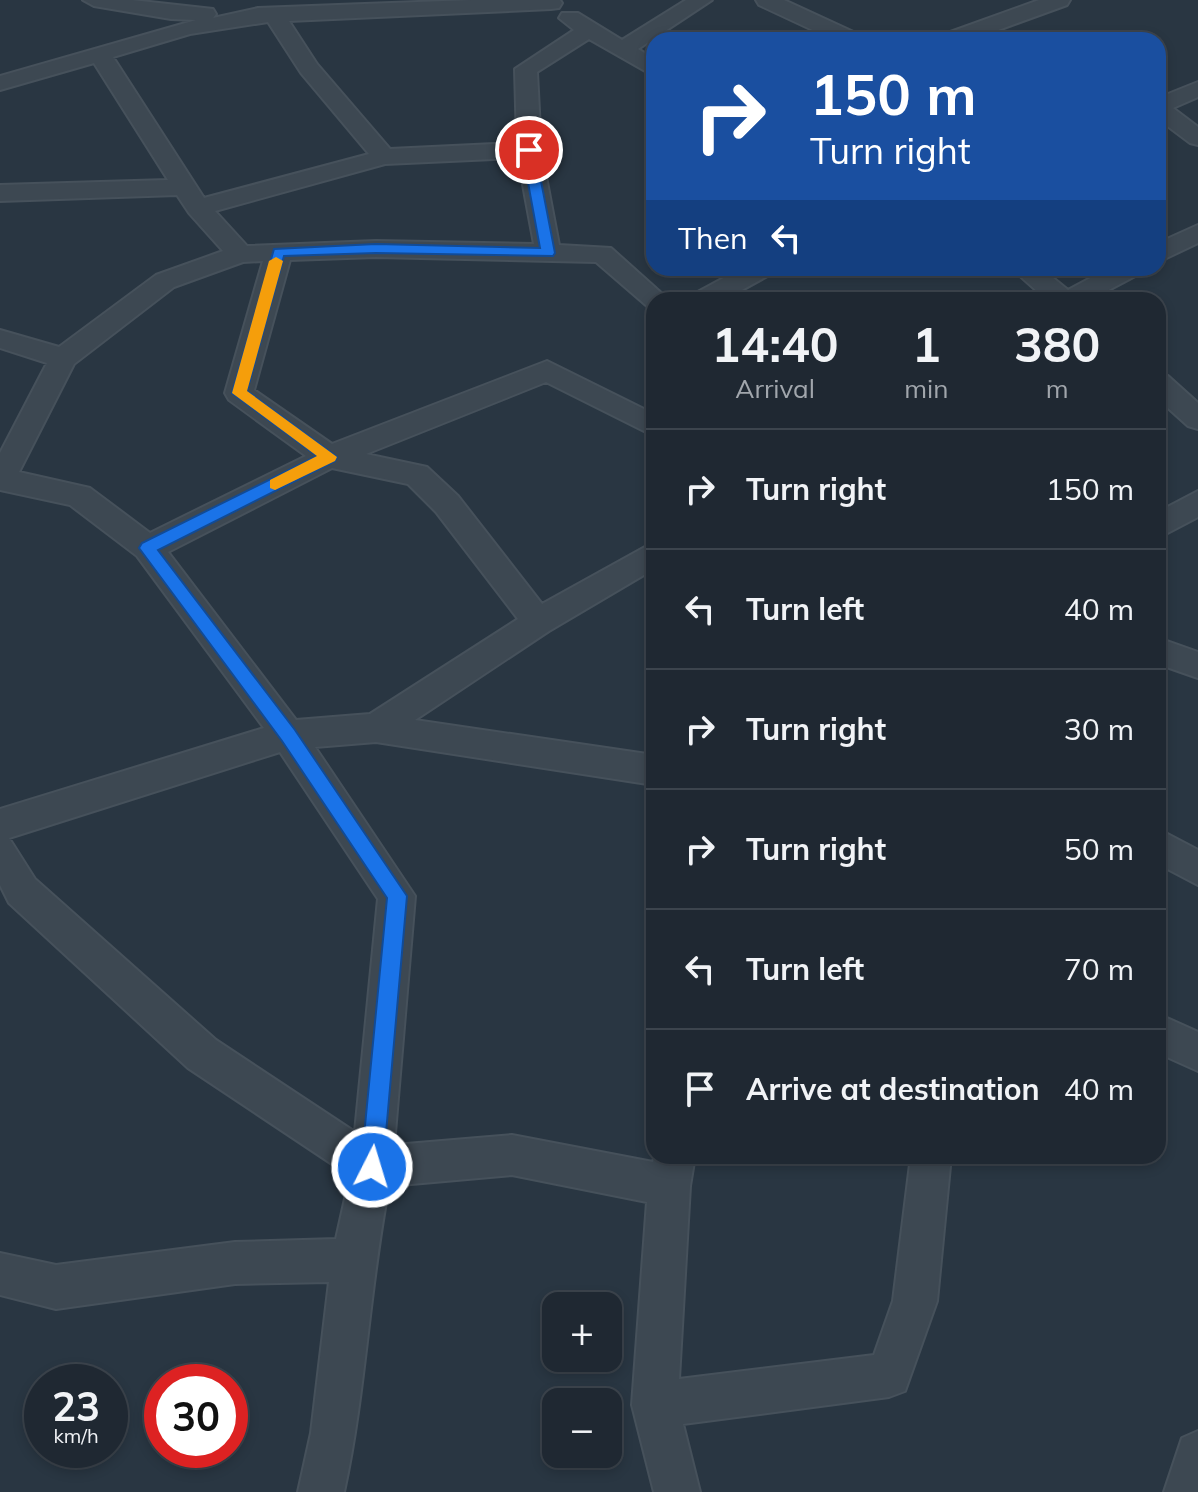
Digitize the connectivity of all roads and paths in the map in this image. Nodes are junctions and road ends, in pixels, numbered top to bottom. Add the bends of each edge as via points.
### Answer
1 (94, 0) edge
2 (701, 0) edge
3 (767, 0) edge
4 (1059, 0) edge
5 (550, 2) edge
6 (174, 6) edge
7 (329, 6) edge
8 (274, 15) junction
9 (587, 31) junction
10 (650, 32) edge
11 (835, 32) edge
12 (972, 32) edge
13 (646, 35) edge
14 (159, 37) junction
15 (623, 49) junction
16 (100, 55) junction
17 (646, 64) edge
18 (0, 83) edge
19 (1198, 89) edge
20 (1166, 103) edge
21 (1166, 113) edge
22 (1198, 138) edge
23 (529, 150) junction
24 (384, 157) junction
25 (184, 187) junction
26 (0, 193) edge
27 (198, 208) junction
28 (1198, 233) edge
29 (1166, 250) edge
30 (279, 252) junction
31 (548, 253) junction
32 (240, 254) junction
33 (747, 276) edge
34 (1034, 276) edge
35 (1114, 276) edge
36 (647, 292) edge
37 (718, 292) edge
38 (1056, 292) edge
39 (1082, 292) edge
40 (0, 339) edge
41 (63, 358) junction
42 (1166, 390) edge
43 (1198, 419) edge
44 (646, 422) edge
45 (329, 457) junction
46 (1, 479) edge
47 (1198, 502) edge
48 (1166, 522) edge
49 (148, 548) junction
50 (646, 559) edge
51 (538, 622) junction
52 (1166, 654) edge
53 (1198, 665) edge
54 (376, 728) junction
55 (288, 735) junction
56 (646, 769) edge
57 (0, 825) edge
58 (0, 850) edge
59 (1166, 850) edge
60 (1198, 869) edge
61 (1166, 1037) edge
62 (1198, 1052) edge
63 (930, 1164) edge
64 (372, 1167) junction
65 (672, 1171) edge
66 (353, 1260) junction
67 (0, 1274) edge
68 (655, 1405) junction
69 (1198, 1454) edge
70 (321, 1492) edge
71 (677, 1492) edge
72 (1187, 1492) edge

1 - 6 street
2 - 10 street
3 - 11 street
4 - 12 street
5 - 7 street
5 - 9 street
6 - 8 street
6 - 14 street
7 - 8 street
8 - 14 street
8 - 24 street via 309,68
9 - 15 street
9 - 23 street via 526,69
13 - 15 street
14 - 16 street
15 - 17 street
16 - 18 street
16 - 25 street
19 - 20 street
21 - 22 street
23 - 24 street
23 - 31 street
24 - 27 street
25 - 26 street
25 - 27 street
27 - 32 street
28 - 29 street
30 - 31 street
30 - 32 street
30 - 45 street via 239,393
31 - 36 street via 602,254
32 - 41 street via 165,281
33 - 37 street
34 - 38 street
35 - 39 street
40 - 41 street
41 - 46 street
42 - 43 street
44 - 45 street via 547,371
45 - 49 street
45 - 51 street via 417,475 447,504
46 - 49 street via 79,496
47 - 48 street
49 - 55 street
50 - 51 street
51 - 54 street
52 - 53 street
54 - 55 street
54 - 56 street
55 - 57 street
55 - 64 street via 397,896
58 - 64 street via 22,891 202,1054
59 - 60 street
61 - 62 street
63 - 68 street via 915,1301 889,1375
64 - 65 street via 512,1155
64 - 66 street
65 - 68 street
66 - 67 street via 235,1263 56,1287
66 - 70 street via 334,1433
68 - 71 street
69 - 72 street

